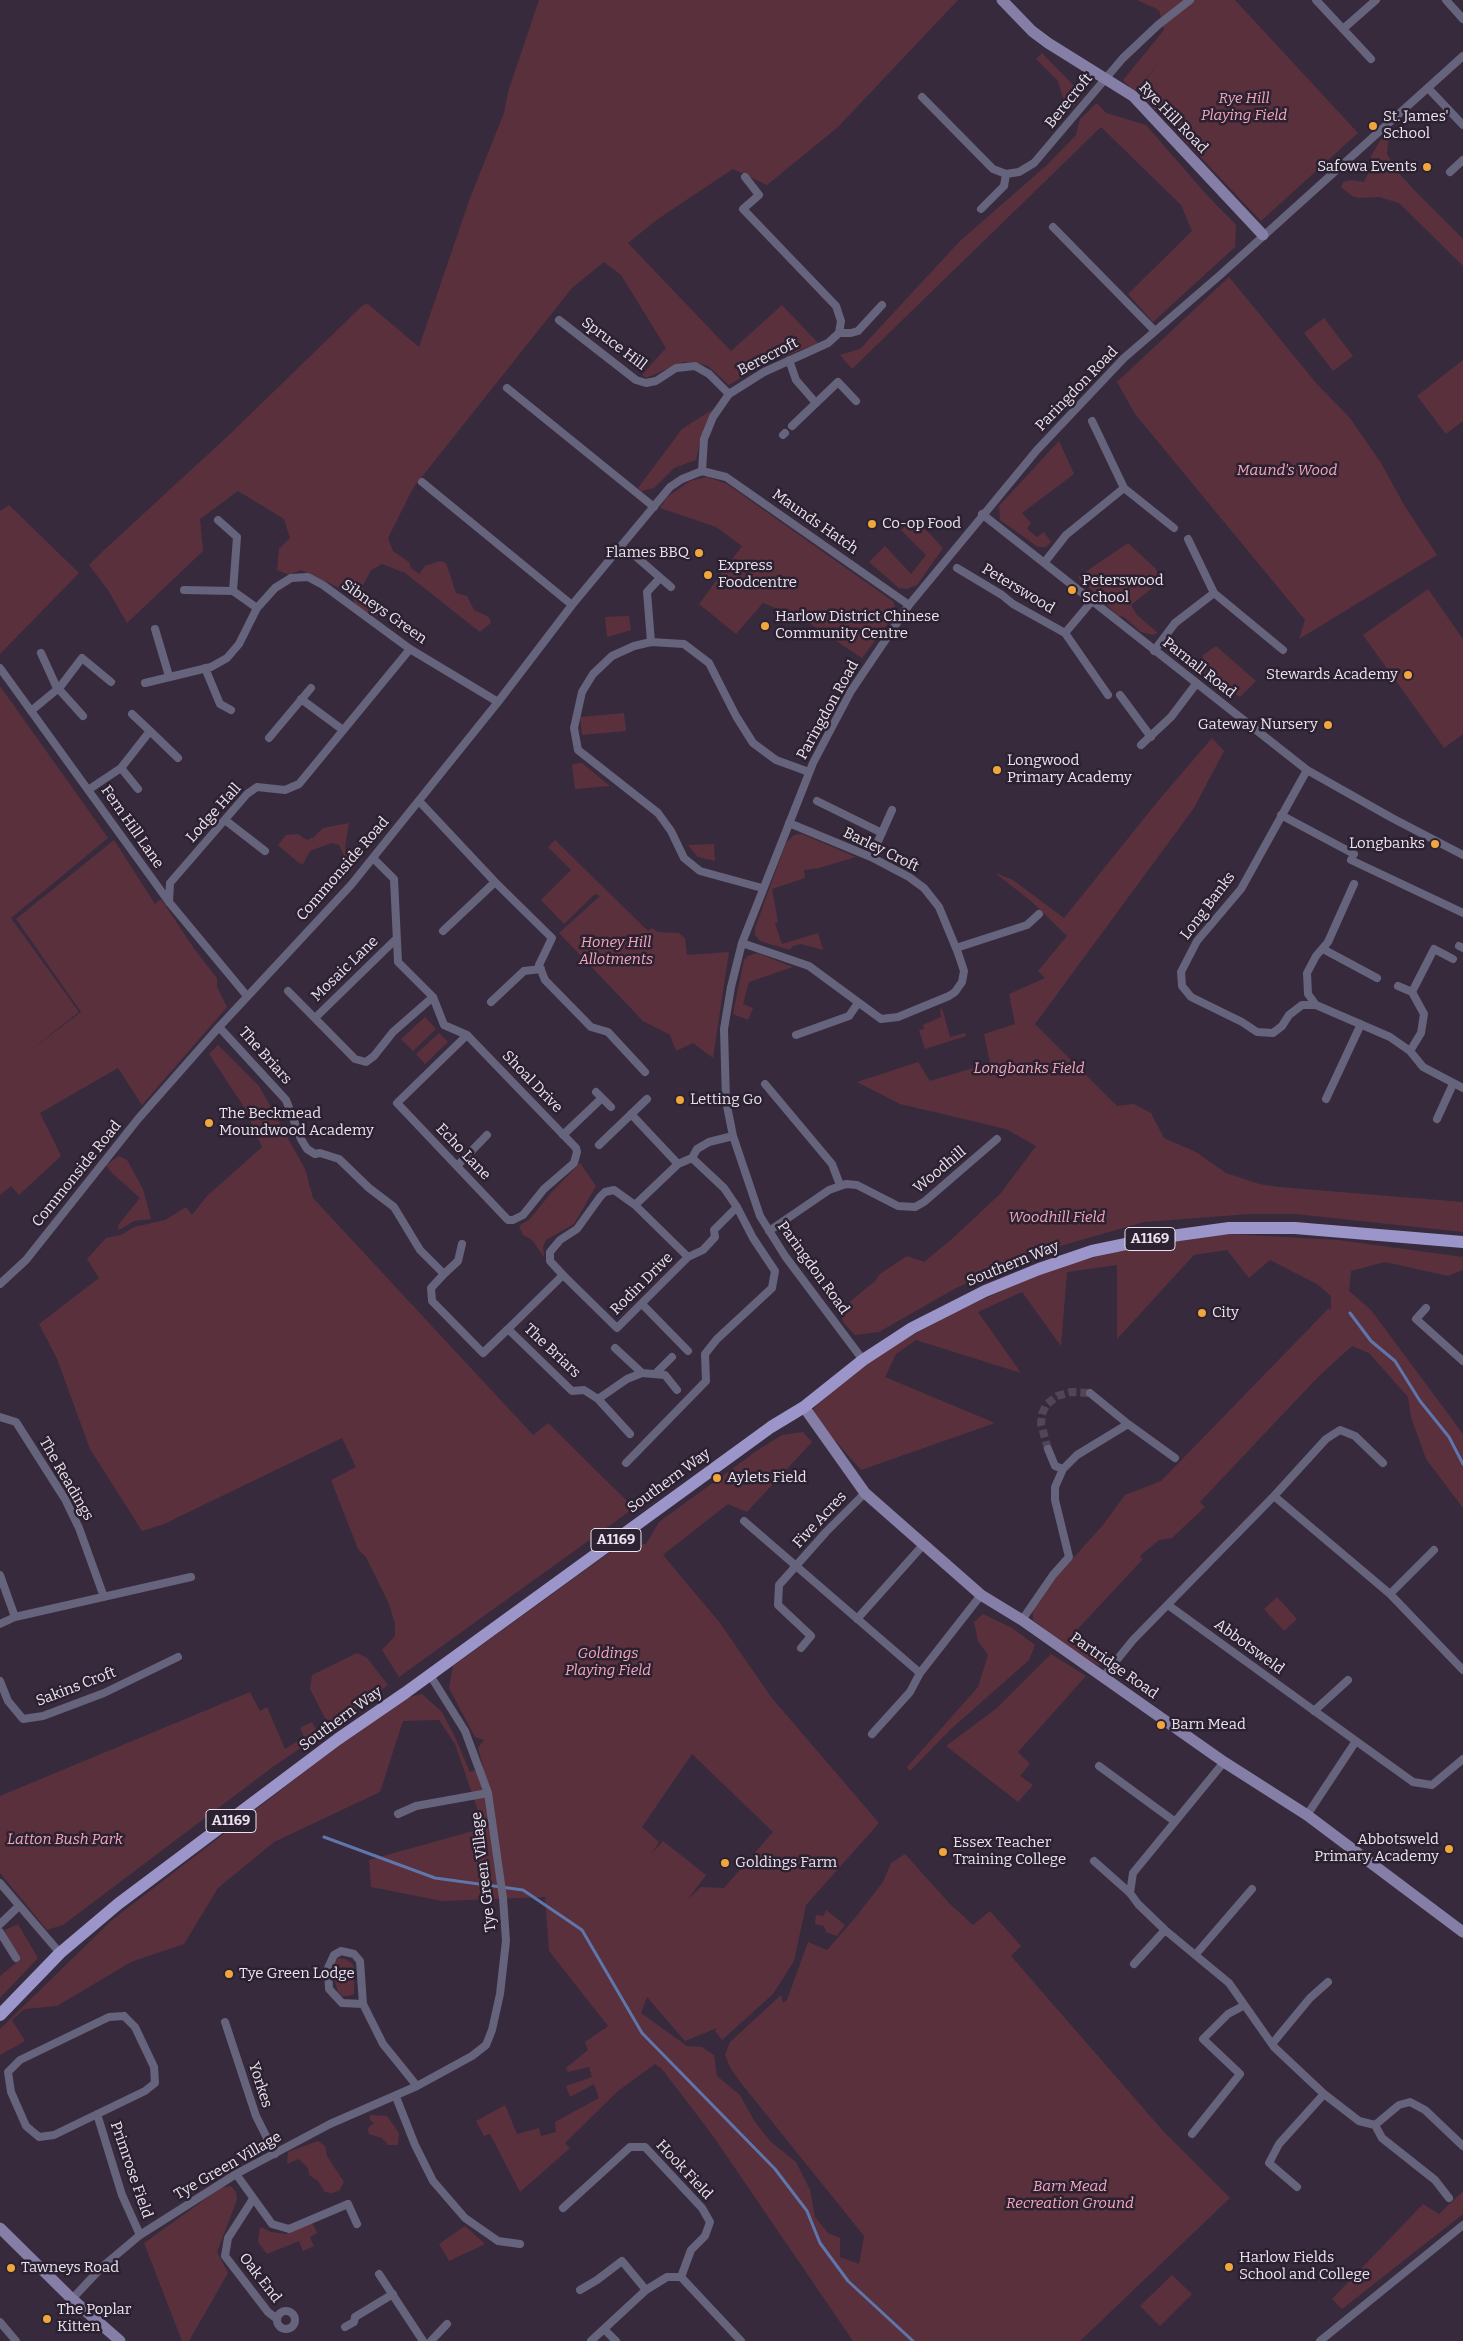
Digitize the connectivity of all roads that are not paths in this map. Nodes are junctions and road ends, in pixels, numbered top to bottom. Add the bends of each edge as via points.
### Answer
1 (1002, 0) edge
2 (1190, 0) edge
3 (1316, 0) edge
4 (1376, 0) edge
5 (1446, 0) edge
6 (1463, 19) edge
7 (1343, 29) junction
8 (1463, 56) edge
9 (1371, 59) dead end
10 (1105, 78) junction
11 (1428, 88) junction
12 (922, 97) dead end
13 (1463, 126) edge
14 (1463, 160) edge
15 (1450, 172) dead end
16 (1006, 174) junction
17 (745, 177) dead end
18 (981, 209) dead end
19 (1053, 227) dead end
20 (1263, 235) junction
21 (882, 305) dead end
22 (559, 320) dead end
23 (1154, 330) junction
24 (839, 333) junction
25 (789, 360) junction
26 (507, 388) dead end
27 (729, 394) junction
28 (856, 401) dead end
29 (816, 403) junction
30 (1092, 421) dead end
31 (792, 426) dead end
32 (702, 471) junction
33 (422, 482) dead end
34 (1124, 488) junction
35 (654, 507) junction
36 (982, 514) junction
37 (218, 520) dead end
38 (1174, 528) dead end
39 (1188, 539) dead end
40 (633, 554) dead end
41 (1044, 563) junction
42 (957, 568) dead end
43 (660, 578) junction
44 (671, 587) dead end
45 (184, 590) dead end
46 (233, 591) junction
47 (1214, 593) junction
48 (1092, 601) junction
49 (572, 605) junction
50 (909, 605) junction
51 (257, 608) junction
52 (155, 629) dead end
53 (1065, 633) junction
54 (651, 642) junction
55 (410, 649) junction
56 (1284, 650) dead end
57 (1154, 651) junction
58 (41, 653) dead end
59 (0, 668) edge
60 (206, 668) junction
61 (169, 676) junction
62 (111, 682) dead end
63 (146, 683) dead end
64 (1196, 684) junction
65 (311, 688) dead end
66 (58, 689) junction
67 (1108, 695) dead end
68 (1120, 695) dead end
69 (301, 699) junction
70 (498, 702) junction
71 (231, 710) dead end
72 (31, 711) junction
73 (132, 714) dead end
74 (83, 716) dead end
75 (342, 730) junction
76 (150, 731) junction
77 (1151, 737) junction
78 (269, 738) dead end
79 (1141, 745) dead end
80 (178, 758) dead end
81 (121, 768) junction
82 (1307, 770) junction
83 (809, 772) junction
84 (138, 789) dead end
85 (88, 790) junction
86 (419, 801) junction
87 (817, 801) dead end
88 (892, 810) dead end
89 (1281, 815) junction
90 (225, 820) junction
91 (788, 823) junction
92 (882, 833) junction
93 (265, 851) dead end
94 (1463, 855) edge
95 (871, 857) junction
96 (373, 858) junction
97 (495, 882) junction
98 (1354, 884) dead end
99 (762, 888) junction
100 (169, 902) junction
101 (1463, 913) edge
102 (1040, 914) dead end
103 (443, 931) dead end
104 (396, 940) junction
105 (742, 943) junction
106 (956, 948) junction
107 (1323, 949) junction
108 (1453, 959) dead end
109 (541, 969) junction
110 (1377, 978) dead end
111 (1398, 986) dead end
112 (288, 990) dead end
113 (1412, 992) junction
114 (247, 996) junction
115 (433, 997) junction
116 (491, 1002) dead end
117 (858, 1003) junction
118 (1316, 1005) junction
119 (315, 1018) junction
120 (1361, 1024) junction
121 (219, 1027) junction
122 (468, 1035) junction
123 (796, 1035) dead end
124 (1410, 1051) junction
125 (645, 1072) dead end
126 (764, 1084) dead end
127 (1453, 1084) junction
128 (1463, 1088) edge
129 (647, 1099) dead end
130 (1326, 1099) dead end
131 (611, 1107) dead end
132 (631, 1114) junction
133 (1437, 1119) dead end
134 (487, 1135) dead end
135 (563, 1135) junction
136 (732, 1136) junction
137 (997, 1139) dead end
138 (599, 1145) dead end
139 (692, 1158) junction
140 (678, 1164) junction
141 (457, 1166) junction
142 (840, 1185) junction
143 (635, 1205) junction
144 (738, 1207) junction
145 (508, 1220) joint
146 (769, 1231) junction
147 (1463, 1242) edge
148 (462, 1244) dead end
149 (688, 1257) junction
150 (444, 1274) junction
151 (563, 1275) junction
152 (0, 1284) edge
153 (642, 1304) junction
154 (1426, 1308) dead end
155 (508, 1328) junction
156 (615, 1348) dead end
157 (688, 1351) dead end
158 (672, 1357) dead end
159 (863, 1360) junction
160 (1463, 1361) edge
161 (642, 1373) junction
162 (656, 1373) junction
163 (677, 1390) dead end
164 (1090, 1393) tunnel mouth
165 (598, 1399) junction
166 (804, 1407) junction
167 (0, 1417) edge
168 (1128, 1424) junction
169 (630, 1434) dead end
170 (1048, 1449) tunnel mouth
171 (1175, 1458) dead end
172 (626, 1463) dead end
173 (1383, 1463) dead end
174 (1064, 1470) junction
175 (865, 1492) junction
176 (1274, 1496) junction
177 (744, 1521) dead end
178 (924, 1544) junction
179 (1434, 1550) dead end
180 (796, 1566) junction
181 (0, 1576) edge
182 (191, 1578) dead end
183 (1390, 1594) junction
184 (981, 1595) junction
185 (104, 1597) junction
186 (1168, 1605) junction
187 (15, 1617) junction
188 (857, 1619) junction
189 (1022, 1620) junction
190 (0, 1624) edge
191 (801, 1648) dead end
192 (178, 1657) dead end
193 (1463, 1670) edge
194 (920, 1673) junction
195 (430, 1675) junction
196 (1103, 1677) junction
197 (1348, 1680) dead end
198 (0, 1681) edge
199 (1314, 1711) junction
200 (872, 1734) dead end
201 (1356, 1741) junction
202 (1463, 1759) edge
203 (1224, 1762) junction
204 (1099, 1766) dead end
205 (488, 1793) junction
206 (398, 1814) dead end
207 (1307, 1815) junction
208 (1174, 1821) junction
209 (1094, 1861) dead end
210 (0, 1883) edge
211 (1252, 1889) dead end
212 (1130, 1892) junction
213 (19, 1906) junction
214 (0, 1924) edge
215 (1165, 1930) junction
216 (0, 1932) edge
217 (1463, 1932) edge
218 (60, 1952) junction
219 (1196, 1954) junction
220 (16, 1958) dead end
221 (1134, 1964) dead end
222 (1328, 1982) dead end
223 (363, 2004) junction
224 (1243, 2006) junction
225 (0, 2015) edge
226 (226, 2022) dead end
227 (1272, 2044) junction
228 (417, 2086) junction
229 (1324, 2094) junction
230 (396, 2097) junction
231 (97, 2114) junction
232 (1375, 2125) junction
233 (1192, 2134) dead end
234 (1463, 2146) edge
235 (276, 2154) junction
236 (236, 2174) junction
237 (1297, 2187) dead end
238 (1448, 2198) dead end
239 (253, 2199) junction
240 (563, 2208) dead end
241 (357, 2224) dead end
242 (1463, 2226) edge
243 (0, 2228) edge
244 (140, 2235) junction
245 (520, 2244) dead end
246 (380, 2274) dead end
247 (681, 2277) junction
248 (580, 2290) dead end
249 (646, 2290) junction
250 (393, 2294) junction
251 (72, 2299) junction
252 (277, 2319) dead end
253 (0, 2322) edge
254 (447, 2324) dead end
255 (346, 2327) dead end
256 (604, 2329) junction
257 (16, 2341) edge
258 (120, 2341) edge
259 (422, 2341) edge
260 (431, 2341) edge
261 (591, 2341) edge
262 (616, 2341) edge
263 (741, 2341) edge
264 (1320, 2341) edge

1 - 10 street, Rye Hill Road via 1032,31
2 - 10 street, Berecroft via 1158,25
3 - 7 street
4 - 7 street
5 - 6 street
7 - 9 street
8 - 11 street, Paringdon Road
10 - 16 street, Berecroft via 1034,163 1019,172
10 - 20 street, Rye Hill Road via 1133,96
11 - 13 street
11 - 20 street, Paringdon Road
12 - 16 street via 993,169
14 - 15 street
16 - 18 street via 1004,186
17 - 24 street via 758,195 743,209 836,306 841,316
19 - 23 street
20 - 23 street, Paringdon Road
21 - 24 street, Berecroft via 858,330
22 - 27 street, Spruce Hill via 641,382 656,381 676,368 696,366
23 - 36 street, Paringdon Road via 1056,429
24 - 25 street, Berecroft via 828,343
25 - 27 street, Berecroft
25 - 29 street via 796,380
26 - 35 street
27 - 32 street, Berecroft via 713,417 704,439
28 - 29 street via 838,382
29 - 31 street
30 - 34 street
32 - 35 street, Commonside Road via 670,487
32 - 50 street, Maunds Hatch via 726,477
33 - 49 street
34 - 38 street
34 - 41 street via 1066,535
35 - 49 street, Commonside Road
36 - 41 street, Parnall Road
36 - 50 street, Paringdon Road
37 - 46 street via 237,537
39 - 47 street
40 - 43 street
41 - 48 street, Parnall Road
42 - 53 street, Peterswood
43 - 44 street
43 - 54 street via 647,592
45 - 46 street
46 - 51 street
47 - 56 street
47 - 57 street via 1175,623
48 - 53 street, Peterswood
48 - 57 street, Parnall Road
49 - 70 street, Commonside Road
50 - 83 street, Paringdon Road via 851,691
51 - 55 street, Sibneys Green via 275,588 291,578 308,577
51 - 60 street, Sibneys Green via 239,644 227,658
52 - 61 street
53 - 67 street, Peterswood
54 - 83 street via 684,644 704,658 753,742 776,760
54 - 99 street via 612,656 588,680 574,728 578,750 658,813 671,830 684,858 700,871
55 - 70 street, Sibneys Green
55 - 75 street, Lodge Hall
57 - 64 street, Parnall Road
58 - 66 street
59 - 72 street, Fern Hill Lane
60 - 61 street, Sibneys Green
60 - 71 street via 220,704
61 - 63 street, Sibneys Green
62 - 66 street via 82,658
64 - 77 street
64 - 82 street, Parnall Road
65 - 69 street
66 - 72 street
66 - 74 street
68 - 77 street
69 - 75 street
69 - 78 street
70 - 86 street, Commonside Road
72 - 85 street, Fern Hill Lane
73 - 76 street
75 - 90 street, Lodge Hall via 299,784 285,790 257,787
76 - 80 street
76 - 81 street
77 - 79 street
81 - 84 street
81 - 85 street
82 - 89 street, Long Banks
82 - 94 street, Parnall Road
83 - 91 street, Paringdon Road
85 - 100 street, Fern Hill Lane
86 - 96 street, Commonside Road
86 - 97 street
87 - 92 street, Barley Croft
88 - 92 street
89 - 101 street via 1353,857
89 - 118 street, Long Banks via 1241,889 1197,941 1181,972 1182,986 1191,997 1257,1032 1273,1033 1288,1015 1302,1005
90 - 93 street
90 - 100 street, Lodge Hall via 170,883
91 - 95 street, Barley Croft
91 - 99 street, Paringdon Road
92 - 95 street
95 - 106 street, Barley Croft via 924,888 939,907
96 - 104 street via 394,879
96 - 114 street, Commonside Road
97 - 103 street
97 - 109 street via 552,938 542,956
98 - 107 street
99 - 105 street, Paringdon Road
100 - 114 street, Fern Hill Lane
102 - 106 street via 1027,925
104 - 115 street via 398,962
104 - 119 street, Mosaic Lane
105 - 117 street, Barley Croft via 809,966
105 - 136 street, Paringdon Road via 724,1028 726,1101
106 - 117 street, Barley Croft via 964,977 960,987 949,996 888,1020 877,1017
107 - 110 street
107 - 118 street via 1306,973 1308,994
108 - 113 street via 1434,949
109 - 116 street via 524,971
109 - 125 street via 545,980 591,1028 608,1032
111 - 113 street
112 - 119 street
113 - 124 street via 1424,1014 1422,1033
114 - 121 street, Commonside Road
115 - 119 street via 393,1032 366,1062 355,1059
115 - 122 street via 444,1025
117 - 123 street via 849,1016
118 - 120 street
120 - 124 street via 1390,1037
120 - 130 street
121 - 150 street, The Briars via 286,1100 301,1140 308,1149 315,1154 320,1152 339,1159 394,1207 420,1250
121 - 152 street, Commonside Road via 138,1119 26,1260
122 - 135 street, Shoal Drive
122 - 141 street, Echo Lane via 397,1103
124 - 127 street via 1423,1066
126 - 142 street via 832,1164
127 - 128 street
127 - 133 street
129 - 132 street
131 - 135 street via 599,1095
132 - 138 street
132 - 140 street
134 - 141 street
135 - 145 street, Shoal Drive via 576,1148 574,1163 544,1189 523,1215
136 - 139 street via 709,1142
136 - 146 street, Paringdon Road via 753,1199
137 - 142 street, Woodhill via 915,1207 898,1206 856,1185
139 - 140 street
139 - 144 street via 724,1188
140 - 143 street
141 - 145 street, Echo Lane
142 - 146 street
143 - 149 street, Rodin Drive
143 - 151 street, Rodin Drive via 614,1190 600,1197 577,1229 560,1240 550,1252 550,1260
144 - 149 street, Rodin Drive via 714,1230 715,1237 703,1250
144 - 172 street via 753,1238 775,1271 772,1288 717,1338 705,1354 706,1381
146 - 159 street, Paringdon Road
147 - 159 main road, Southern Way / A1169 via 1295,1228 1229,1228 1150,1239 1092,1251 985,1291 912,1328
148 - 150 street, The Briars via 458,1261
149 - 153 street, Rodin Drive
150 - 155 street, The Briars via 431,1288 432,1301 482,1353
151 - 153 street, Rodin Drive via 617,1328
151 - 155 street
153 - 157 street
154 - 160 street via 1416,1319
155 - 165 street, The Briars via 572,1391 584,1390
156 - 161 street
158 - 162 street
159 - 166 main road, Southern Way / A1169
161 - 162 street
161 - 165 street
162 - 163 street via 665,1375
164 - 168 street
165 - 169 street, The Briars
166 - 175 street, Partridge Road
166 - 195 main road, Southern Way / A1169 via 771,1427
167 - 185 street, The Readings via 16,1422 65,1499
168 - 171 street
168 - 174 street via 1077,1455
170 - 174 street via 1055,1466
173 - 176 street via 1355,1436 1340,1430 1326,1439
174 - 189 street via 1055,1487 1055,1500 1069,1557
175 - 178 street, Partridge Road
175 - 180 street, Five Acres
176 - 183 street
176 - 186 street
177 - 180 street, Five Acres
178 - 184 street, Partridge Road
178 - 188 street
179 - 183 street
180 - 188 street, Five Acres
180 - 191 street, Five Acres via 779,1585 778,1604 811,1636
181 - 187 street
182 - 185 street
183 - 193 street
184 - 189 street, Partridge Road
184 - 194 street
185 - 187 street
186 - 196 street via 1132,1640
186 - 199 street, Abbotsweld
187 - 190 street
188 - 194 street, Five Acres
189 - 196 street, Partridge Road
192 - 198 street, Sakins Croft via 104,1693 42,1716 23,1719 8,1701
194 - 200 street via 910,1692
195 - 205 street, Tye Green Village via 466,1731
195 - 218 main road, Southern Way / A1169 via 338,1739 118,1904
196 - 203 street, Partridge Road
197 - 199 street
199 - 201 street, Abbotsweld
201 - 202 street, Abbotsweld via 1413,1782 1432,1785
201 - 207 street
203 - 207 street, Partridge Road
203 - 208 street
204 - 208 street
205 - 206 street, Tye Green Village via 416,1806
205 - 228 street, Tye Green Village via 506,1942 492,2030 486,2045 472,2056
207 - 217 street, Partridge Road
208 - 212 street via 1133,1873
209 - 212 street
210 - 213 street
211 - 219 street
212 - 215 street
213 - 214 street
213 - 218 street
215 - 219 street
215 - 221 street
216 - 220 street
218 - 225 main road, Southern Way / A1169
219 - 224 street via 1229,1983
222 - 227 street via 1310,1998
223 - 223 street via 342,2003 329,1989 328,1968 334,1955 341,1950 354,1954 360,1961
223 - 228 street via 383,2044
224 - 227 street
224 - 233 street via 1228,2014 1202,2039 1240,2074
226 - 235 street, Yorkes via 256,2116
227 - 229 street
228 - 230 street, Tye Green Village
229 - 232 street via 1359,2121
229 - 237 street via 1279,2144 1269,2163
230 - 235 street, Tye Green Village via 330,2124
230 - 245 street via 434,2181 465,2218 498,2240
231 - 231 street, Primrose Field via 54,2135 39,2137 26,2126 11,2092 8,2072 20,2060 109,2017 124,2016 134,2027 154,2067 155,2083 145,2092
231 - 244 street, Primrose Field via 122,2195
232 - 234 street via 1399,2105 1410,2102 1425,2110
232 - 238 street via 1382,2138 1435,2180
235 - 236 street, Tye Green Village
236 - 239 street
236 - 244 street, Tye Green Village
239 - 241 street via 272,2224 289,2229 348,2204
239 - 252 street, Oak End via 228,2238 225,2256
240 - 247 street, Hook Field via 630,2147 645,2147 702,2208 710,2222 705,2236 691,2250
242 - 264 street
243 - 251 street
244 - 251 street, Tye Green Village via 102,2267
246 - 250 street
247 - 249 street via 667,2277
247 - 263 street
248 - 249 street via 622,2261
249 - 256 street
250 - 255 street via 355,2317 354,2322
250 - 259 street
251 - 258 street
253 - 257 street
254 - 260 street
256 - 261 street
256 - 262 street

